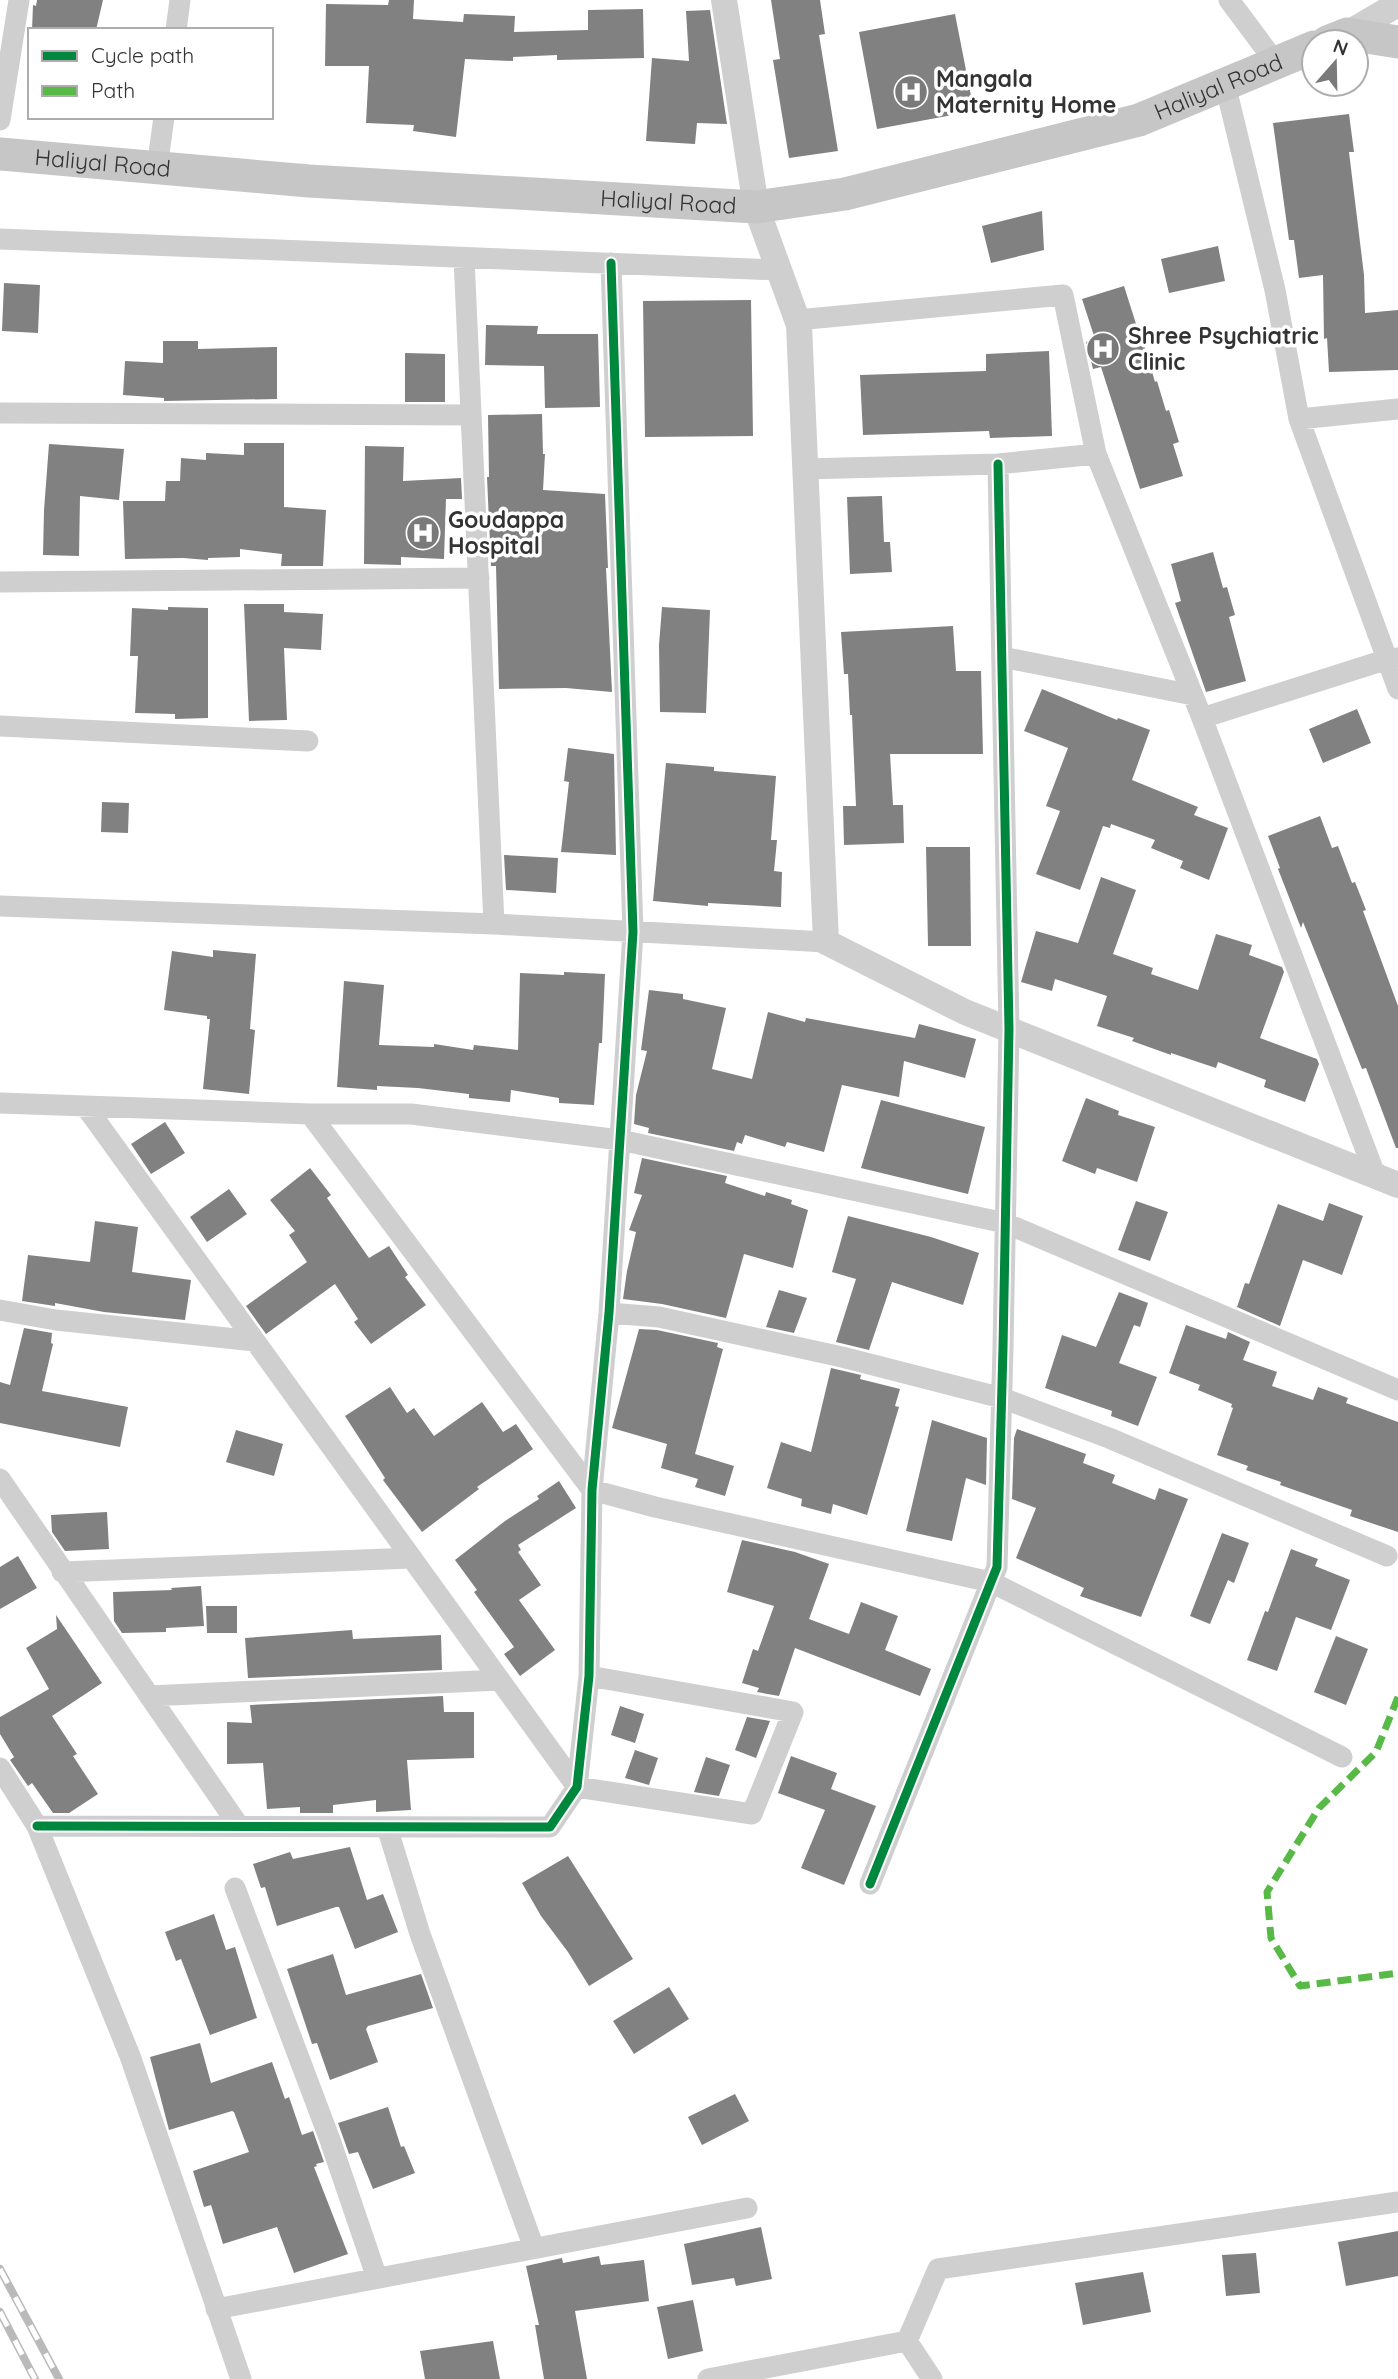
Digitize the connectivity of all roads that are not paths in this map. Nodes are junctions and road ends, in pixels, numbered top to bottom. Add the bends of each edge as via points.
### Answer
1 (19, 0) edge
2 (180, 0) edge
3 (724, 0) edge
4 (1229, 0) edge
5 (1398, 4) edge
6 (176, 28) edge
7 (1355, 28) edge
8 (1370, 40) edge
9 (1398, 42) edge
10 (1300, 53) edge
11 (1276, 63) junction
12 (1225, 84) junction
13 (164, 119) edge
14 (0, 120) edge
15 (0, 154) edge
16 (158, 168) junction
17 (755, 207) junction
18 (0, 239) edge
19 (464, 258) junction
20 (611, 263) junction
21 (779, 270) junction
22 (797, 320) junction
23 (1398, 409) edge
24 (0, 413) edge
25 (471, 415) junction
26 (1299, 419) junction
27 (1096, 454) junction
28 (998, 464) junction
29 (805, 469) junction
30 (479, 578) junction
31 (0, 582) edge
32 (1002, 657) junction
33 (1393, 658) edge
34 (1398, 689) edge
35 (1193, 695) junction
36 (1202, 718) junction
37 (0, 726) edge
38 (308, 741) dead end
39 (0, 906) edge
40 (494, 924) junction
41 (633, 932) junction
42 (826, 942) junction
43 (1009, 1029) junction
44 (0, 1103) edge
45 (86, 1107) junction
46 (310, 1114) junction
47 (620, 1140) junction
48 (1387, 1181) edge
49 (1005, 1223) junction
50 (0, 1310) edge
51 (609, 1313) junction
52 (255, 1341) junction
53 (1398, 1390) edge
54 (1002, 1398) junction
55 (0, 1479) edge
56 (592, 1490) junction
57 (1387, 1556) dead end
58 (412, 1558) junction
59 (62, 1572) junction
60 (991, 1582) junction
61 (589, 1676) junction
62 (500, 1680) junction
63 (149, 1696) junction
64 (1342, 1757) dead end
65 (0, 1768) edge
66 (578, 1787) junction
67 (37, 1826) junction
68 (239, 1826) junction
69 (387, 1827) junction
70 (870, 1884) dead end
71 (235, 1888) dead end
72 (1398, 2202) edge
73 (747, 2208) dead end
74 (534, 2248) junction
75 (377, 2278) junction
76 (216, 2309) junction
77 (907, 2341) junction
78 (744, 2376) edge
79 (241, 2379) edge
80 (708, 2379) edge
81 (932, 2379) edge

1 - 14 street
2 - 6 street
3 - 17 street
4 - 11 street
5 - 7 street
8 - 9 main road
10 - 11 main road, Haliyal Road
11 - 12 main road, Haliyal Road
12 - 17 main road, Haliyal Road via 1139,120 845,194
12 - 26 street via 1275,290
13 - 16 street
15 - 16 main road, Haliyal Road
16 - 17 main road, Haliyal Road
17 - 21 street
18 - 19 street
19 - 20 street
19 - 25 street
20 - 21 street
20 - 41 street
21 - 22 street
22 - 27 street via 1063,295
22 - 29 street
23 - 26 street
24 - 25 street
25 - 30 street
26 - 33 street
27 - 28 street
27 - 35 street
28 - 29 street
28 - 32 street
29 - 42 street
30 - 31 street
30 - 40 street
32 - 35 street
32 - 43 street
33 - 34 street
33 - 36 street
35 - 36 street
36 - 48 street
37 - 38 street
39 - 40 street
40 - 41 street
41 - 42 street
41 - 47 street
42 - 43 street via 965,1012
43 - 48 street
43 - 49 street
44 - 45 street
45 - 46 street
45 - 52 street
46 - 47 street via 411,1114
46 - 56 street
47 - 49 street
47 - 51 street
49 - 53 street
49 - 54 street
50 - 52 street
51 - 54 street via 672,1320
51 - 56 street
52 - 58 street
54 - 57 street via 1109,1438
54 - 60 street via 997,1567
55 - 59 street
56 - 60 street
56 - 61 street
58 - 59 street
58 - 62 street
59 - 63 street
60 - 64 street
60 - 70 street
61 - 66 street
61 - 66 street via 793,1712 752,1814
62 - 63 street
62 - 66 street
63 - 68 street
65 - 67 street
66 - 69 street via 550,1827
67 - 68 street
67 - 76 street via 130,2056
68 - 69 street
69 - 74 street via 420,1934
71 - 75 street
72 - 77 street via 938,2269
73 - 74 street
74 - 75 street
75 - 76 street
76 - 79 street
77 - 78 street
77 - 81 street
78 - 80 street

